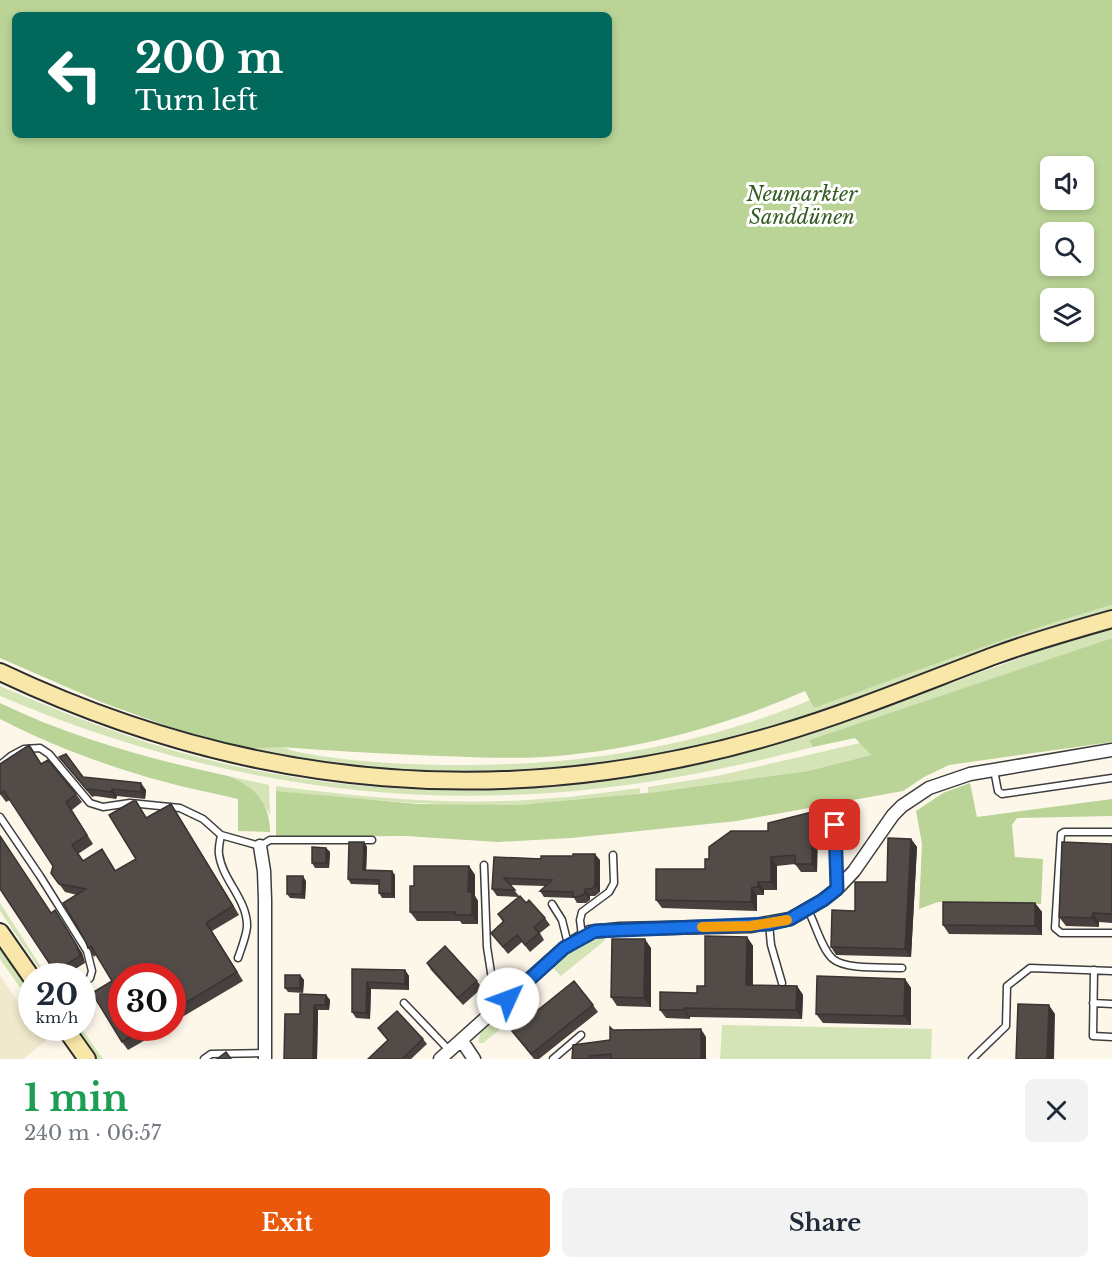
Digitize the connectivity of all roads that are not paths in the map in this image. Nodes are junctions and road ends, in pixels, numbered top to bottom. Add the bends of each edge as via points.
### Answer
1 (1112, 618) edge
2 (0, 672) edge
3 (1112, 750) edge
4 (0, 765) edge
5 (993, 769) junction
6 (1112, 778) edge
7 (0, 817) edge
8 (835, 825) dead end
9 (1112, 832) edge
10 (221, 835) junction
11 (372, 840) dead end
12 (260, 846) junction
13 (613, 855) dead end
14 (484, 865) dead end
15 (837, 889) junction
16 (552, 904) dead end
17 (808, 910) junction
18 (769, 924) junction
19 (0, 932) edge
20 (1112, 933) edge
21 (582, 936) junction
22 (568, 944) junction
23 (238, 958) dead end
24 (22, 963) edge
25 (90, 963) edge
26 (902, 968) dead end
27 (1094, 970) junction
28 (1112, 971) edge
29 (782, 983) edge
30 (508, 999) junction
31 (404, 1003) dead end
32 (1093, 1004) junction
33 (1112, 1004) edge
34 (581, 1035) dead end
35 (1112, 1037) edge
36 (74, 1041) edge
37 (462, 1041) junction
38 (445, 1055) edge
39 (265, 1056) edge
40 (87, 1059) edge
41 (204, 1059) edge
42 (474, 1059) edge
43 (553, 1059) edge
44 (972, 1059) edge

1 - 2 main road via 729,748 620,770 525,780 379,777 251,759 120,722
3 - 5 street
4 - 10 lane via 24,749 40,748 90,803 102,807 130,803 180,808 203,819
5 - 6 lane via 1002,794
5 - 15 street via 938,783 909,801 893,815 855,871
7 - 25 lane via 87,951
8 - 15 lane
9 - 20 lane via 1061,834 1055,928 1061,933
10 - 12 lane
10 - 23 lane via 219,854 246,916 247,928
11 - 12 lane via 270,840
12 - 39 street via 265,891
13 - 21 lane via 614,883 609,892 582,912
14 - 30 lane via 492,979
15 - 17 street
16 - 22 lane via 562,920
17 - 18 street
17 - 26 lane via 832,959 859,966
18 - 21 street via 599,930
18 - 29 lane
19 - 24 main road
21 - 22 street
22 - 30 street
27 - 28 lane
27 - 32 lane
27 - 44 lane via 1030,968 1007,986 1006,1026
30 - 37 street
31 - 38 lane
32 - 33 lane
32 - 35 lane via 1093,1036
34 - 43 lane
36 - 40 main road
37 - 38 street
37 - 42 street
39 - 41 lane via 211,1054

